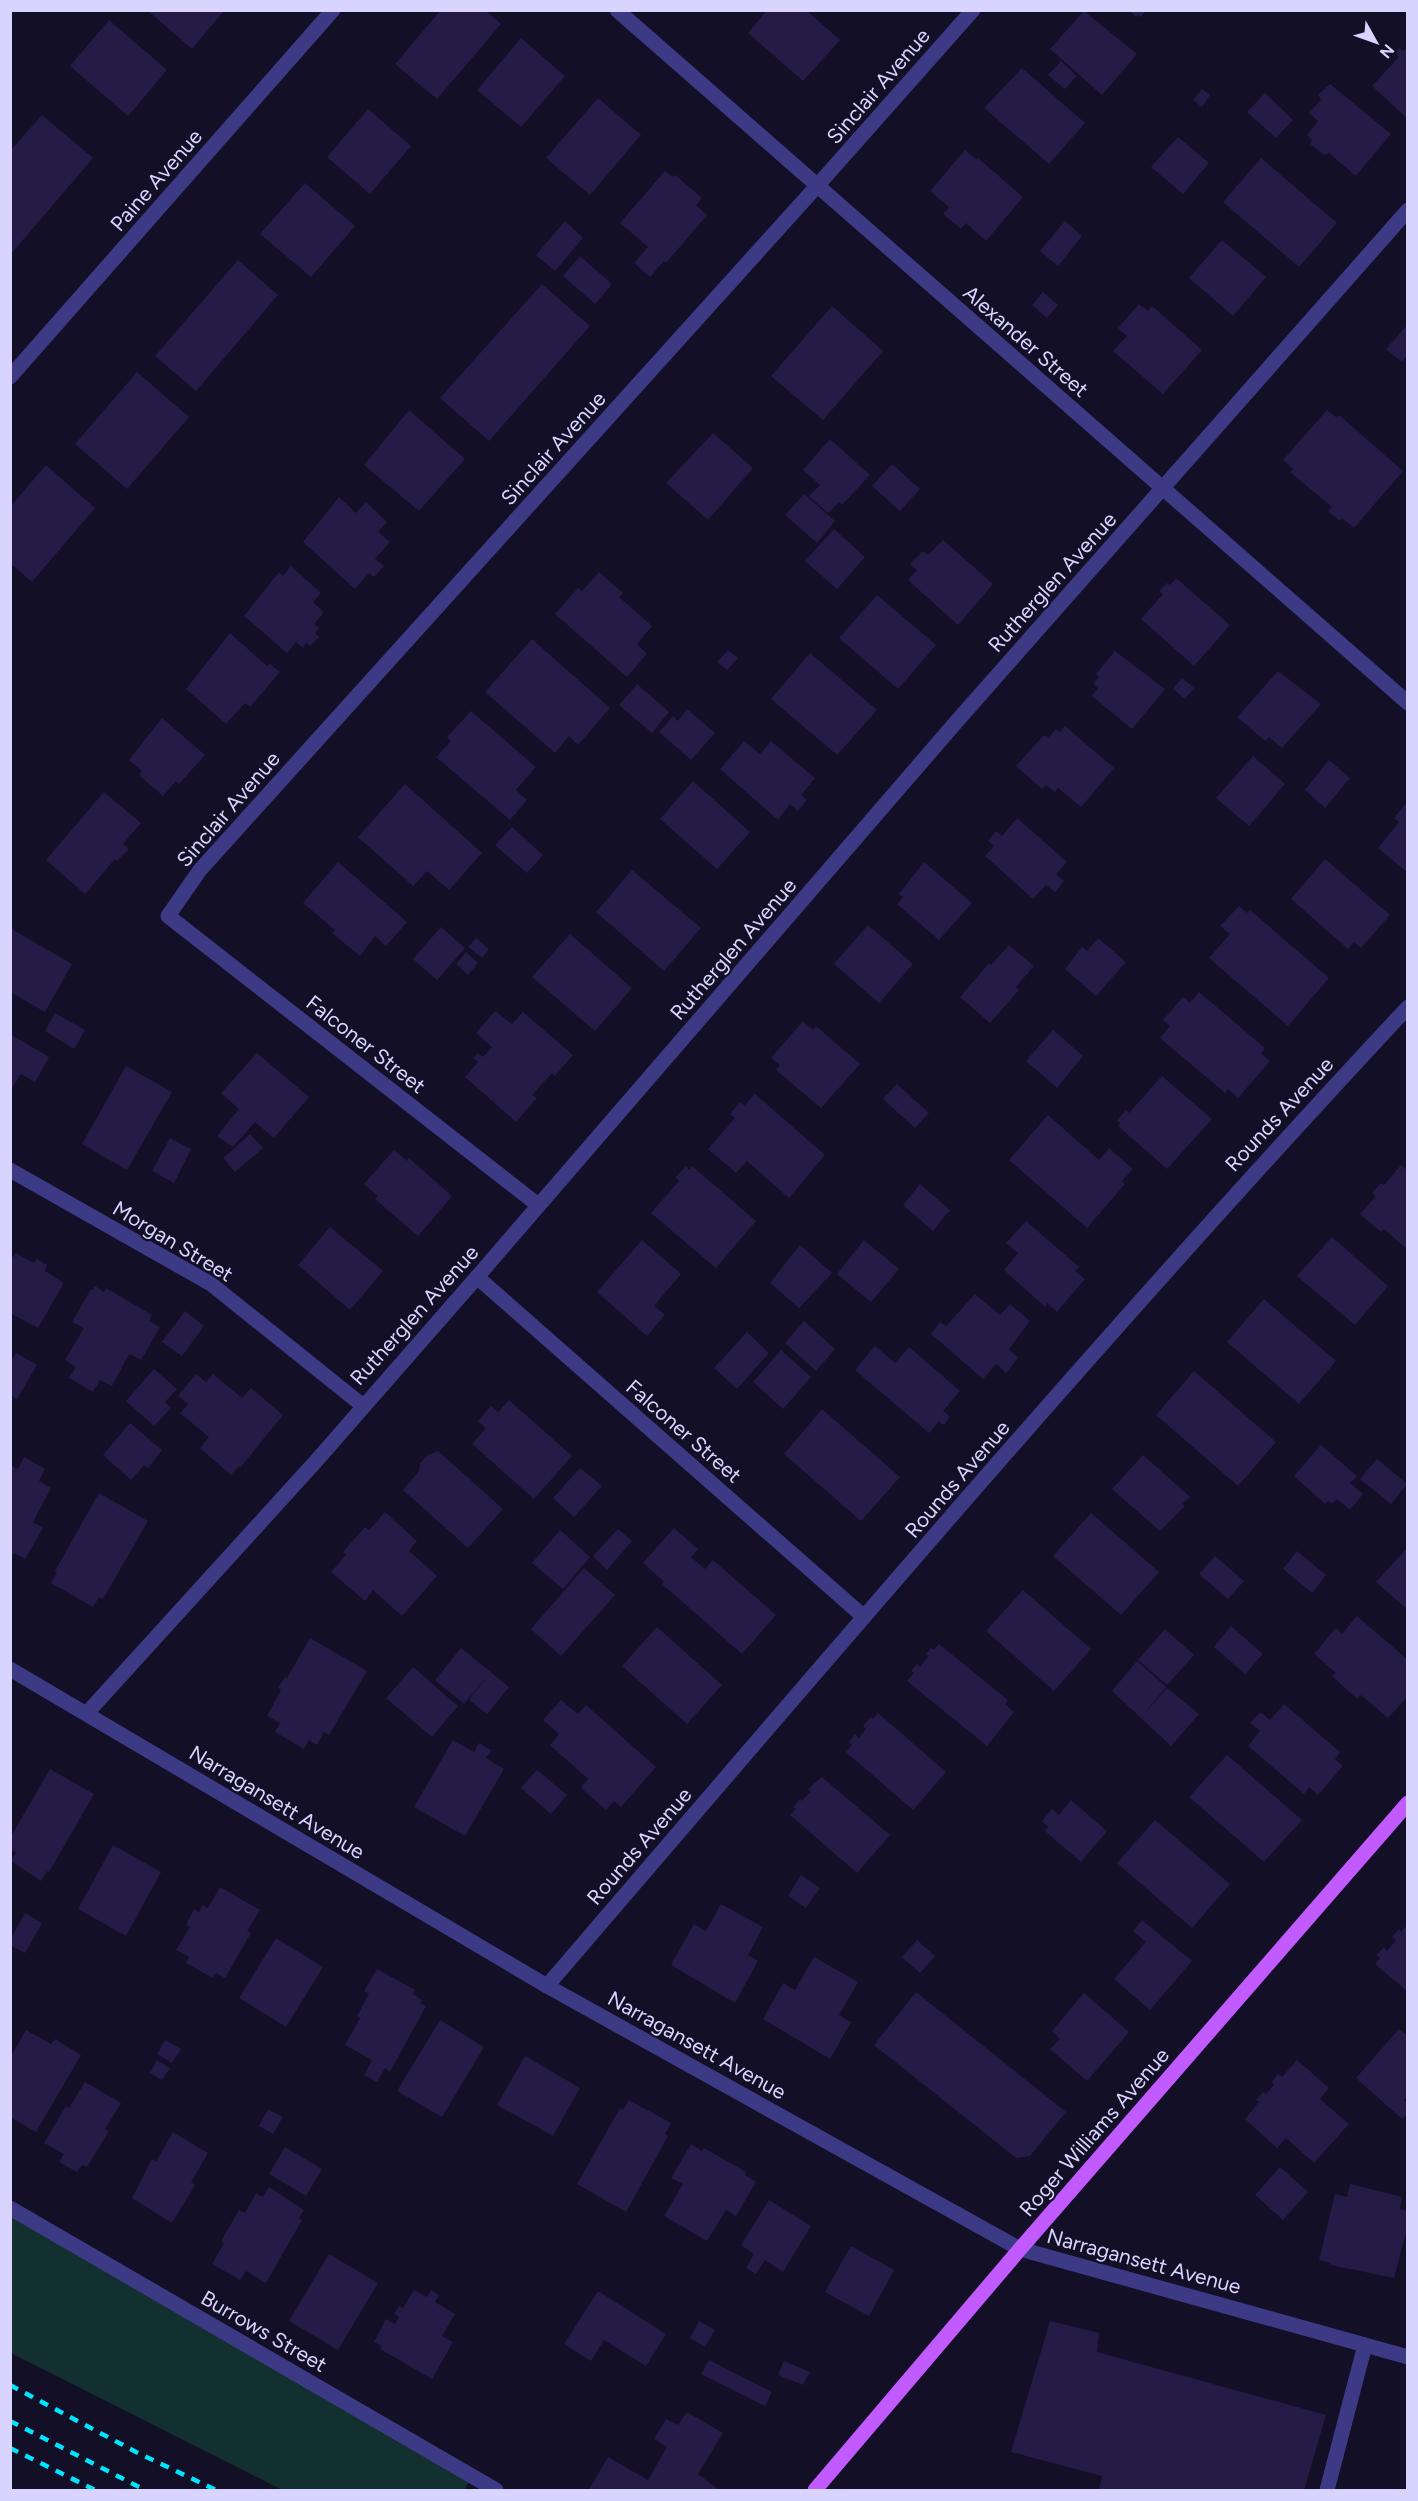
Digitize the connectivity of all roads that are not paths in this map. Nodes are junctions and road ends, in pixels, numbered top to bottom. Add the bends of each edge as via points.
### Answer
1 (333, 10) edge
2 (617, 10) edge
3 (973, 10) edge
4 (817, 186) junction
5 (1407, 210) edge
6 (13, 369) edge
7 (1163, 489) junction
8 (1407, 703) edge
9 (168, 916) joint
10 (1407, 1007) edge
11 (10, 1170) edge
12 (538, 1205) junction
13 (477, 1277) junction
14 (362, 1406) junction
15 (864, 1617) junction
16 (10, 1669) edge
17 (87, 1713) junction
18 (1407, 1803) edge
19 (547, 1986) junction
20 (10, 2208) edge
21 (1020, 2249) junction
22 (1365, 2344) junction
23 (1407, 2356) edge
24 (496, 2490) edge
25 (814, 2490) edge
26 (1327, 2490) edge

1 - 6 street, Paine Avenue
2 - 4 street, Alexander Street
3 - 4 street, Sinclair Avenue
4 - 7 street, Alexander Street
4 - 9 street, Sinclair Avenue via 200,870
5 - 7 street, Rutherglen Avenue
7 - 8 street, Alexander Street
7 - 12 street, Rutherglen Avenue
9 - 12 street, Falconer Street
10 - 15 street, Rounds Avenue via 1252,1174
11 - 14 street, Morgan Street via 211,1284
12 - 13 street, Rutherglen Avenue
13 - 14 street, Rutherglen Avenue
13 - 15 street, Falconer Street
14 - 17 street, Rutherglen Avenue
15 - 19 street, Rounds Avenue
16 - 17 street, Narragansett Avenue
17 - 19 street, Narragansett Avenue
18 - 21 main road, Roger Williams Avenue
19 - 21 street, Narragansett Avenue
20 - 24 street, Burrows Street
21 - 22 street, Narragansett Avenue
21 - 25 main road, Roger Williams Avenue
22 - 23 street, Narragansett Avenue
22 - 26 street

